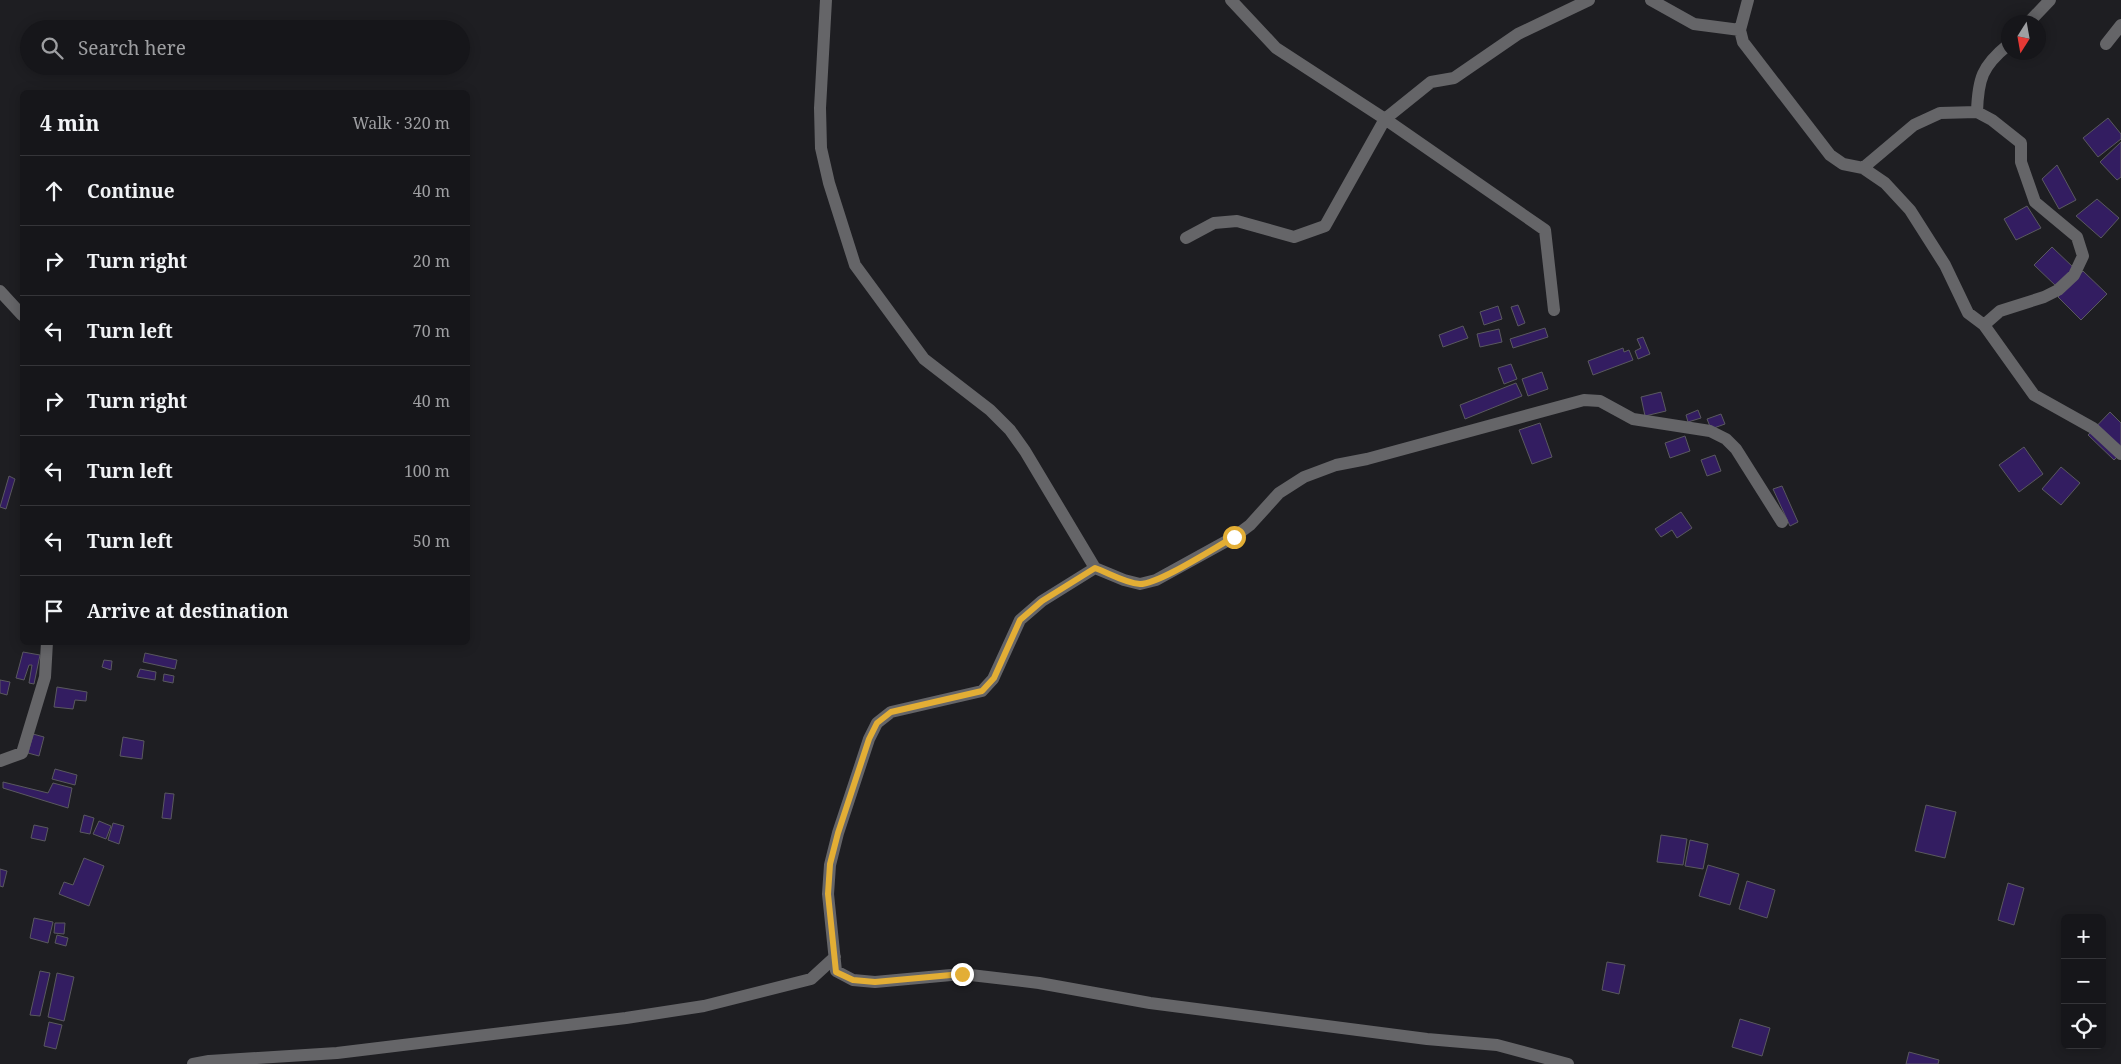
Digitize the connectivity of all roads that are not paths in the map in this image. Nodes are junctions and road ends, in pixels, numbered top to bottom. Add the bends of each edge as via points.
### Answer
1 (826, 0) edge
2 (1231, 0) edge
3 (1589, 0) edge
4 (1651, 0) edge
5 (1748, 0) edge
6 (2050, 0) edge
7 (2036, 15) edge
8 (2121, 26) edge
9 (1740, 30) junction
10 (2106, 44) dead end
11 (2001, 51) edge
12 (1977, 112) junction
13 (1385, 119) junction
14 (1863, 168) junction
15 (1186, 238) dead end
16 (0, 291) edge
17 (1554, 310) dead end
18 (20, 314) edge
19 (1984, 325) junction
20 (2119, 451) edge
21 (1782, 522) dead end
22 (1095, 568) junction
23 (46, 645) edge
24 (0, 761) edge
25 (835, 957) junction
26 (337, 1053) junction
27 (193, 1064) edge
28 (319, 1064) edge
29 (1568, 1064) edge

1 - 22 street via 821,148 855,265 924,359 990,410 1010,430
2 - 13 street via 1276,48
3 - 13 street via 1518,34 1454,78 1431,82
4 - 9 street via 1694,24
5 - 9 street
6 - 7 street
8 - 10 street
9 - 14 street via 1744,42 1830,155 1843,164
11 - 12 street via 1990,60 1977,90
12 - 14 street via 1940,113 1914,125
12 - 19 street via 2021,143 2021,162 2035,202 2077,236 2084,256 2074,275 2058,290 2000,311
13 - 15 street via 1325,226 1294,237 1236,221 1221,222
13 - 17 street via 1545,230
14 - 19 street via 1885,183 1910,210 1945,265 1968,313
16 - 18 street
19 - 20 street via 2034,395 2093,428
21 - 22 street via 1726,438 1710,431 1633,419 1600,401 1584,400 1336,465 1304,477 1279,493 1250,525 1234,537 1156,580 1140,584
22 - 25 street via 1042,601 1020,620 994,678 982,691 891,712 877,723 869,739 830,864 828,894
23 - 24 street via 45,677 22,753
25 - 26 street via 811,979 704,1006
25 - 29 street via 836,972 853,980 875,982 972,975 1039,983 1150,1003 1497,1045
26 - 27 street
26 - 28 street

